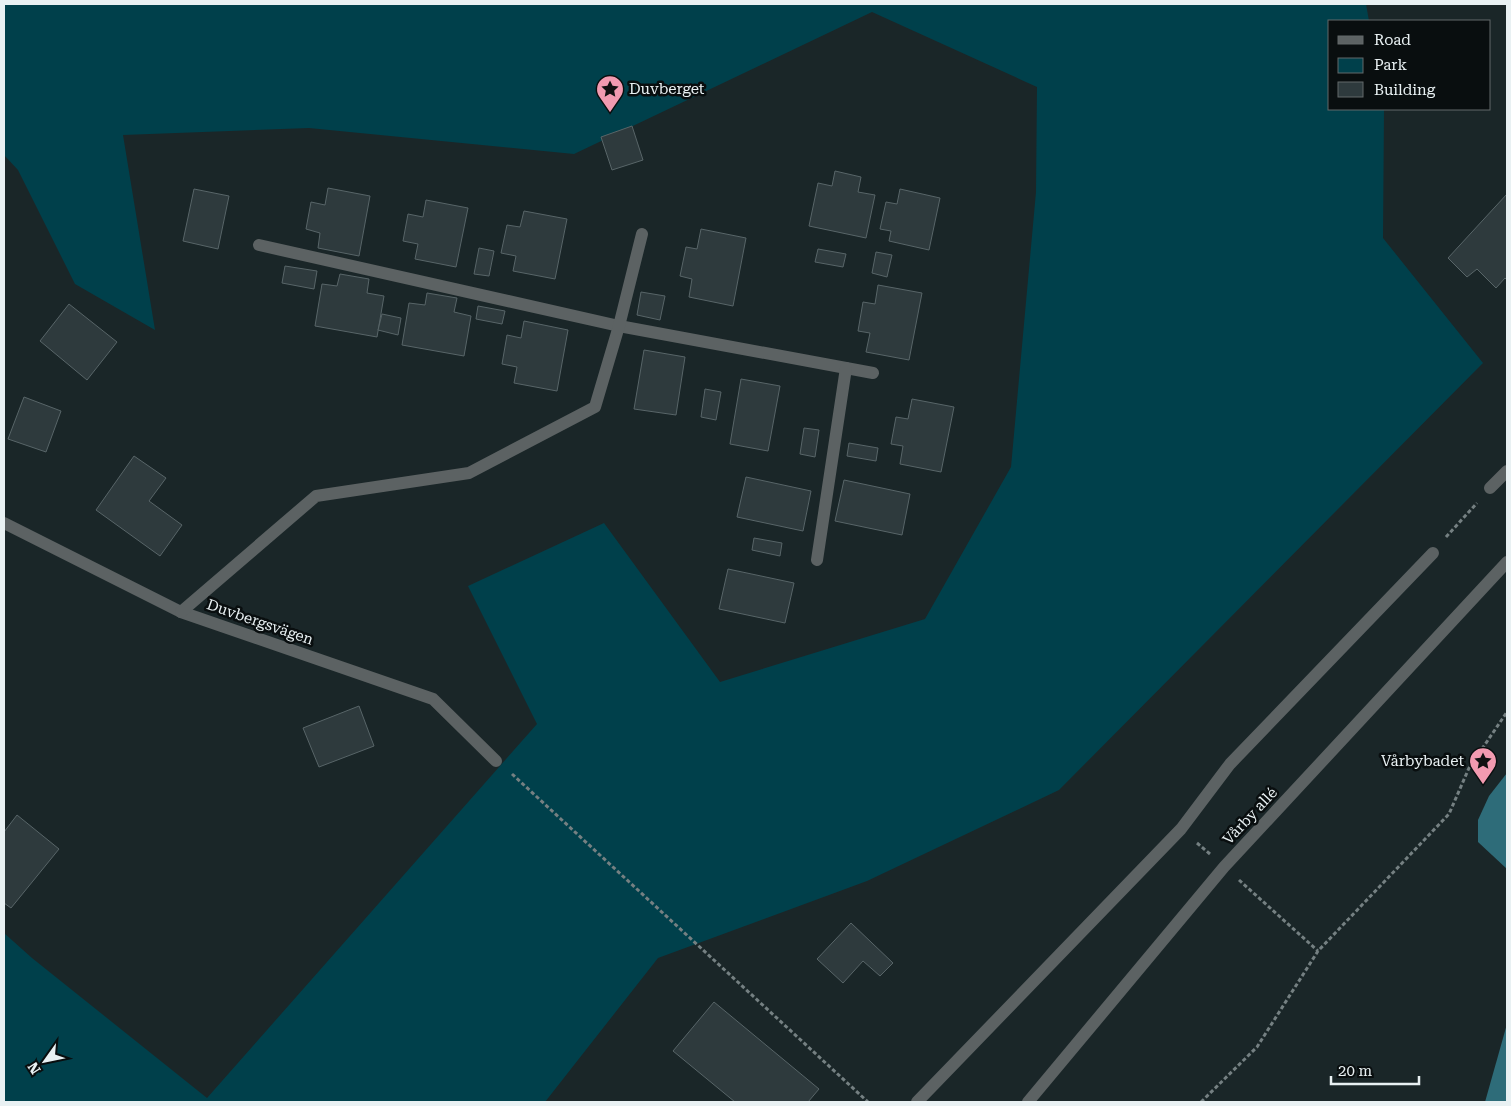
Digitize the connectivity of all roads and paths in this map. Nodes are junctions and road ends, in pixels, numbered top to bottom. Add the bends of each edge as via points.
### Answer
1 (642, 234) dead end
2 (259, 245) dead end
3 (619, 326) junction
4 (846, 368) junction
5 (873, 373) dead end
6 (1507, 471) edge
7 (1490, 488) joint
8 (4, 523) edge
9 (1433, 552) joint
10 (817, 560) dead end
11 (1507, 562) edge
12 (181, 612) junction
13 (1507, 712) edge
14 (496, 760) joint
15 (1181, 828) junction
16 (1224, 867) junction
17 (1318, 951) junction
18 (868, 1102) edge
19 (917, 1102) edge
20 (1028, 1102) edge
21 (1201, 1102) edge

1 - 3 street
2 - 3 street
3 - 4 street
3 - 12 street via 595,407 469,473 316,496
4 - 5 street
4 - 10 street
6 - 7 street
7 - 9 path
8 - 12 street, Duvbergsvägen
9 - 15 street via 1230,764
11 - 16 street, Vårby allé
12 - 14 street, Duvbergsvägen via 433,699
13 - 17 path via 1469,768 1449,814
14 - 18 path
15 - 16 path
15 - 19 street
16 - 17 path
16 - 20 street, Vårby allé
17 - 21 path via 1257,1047

